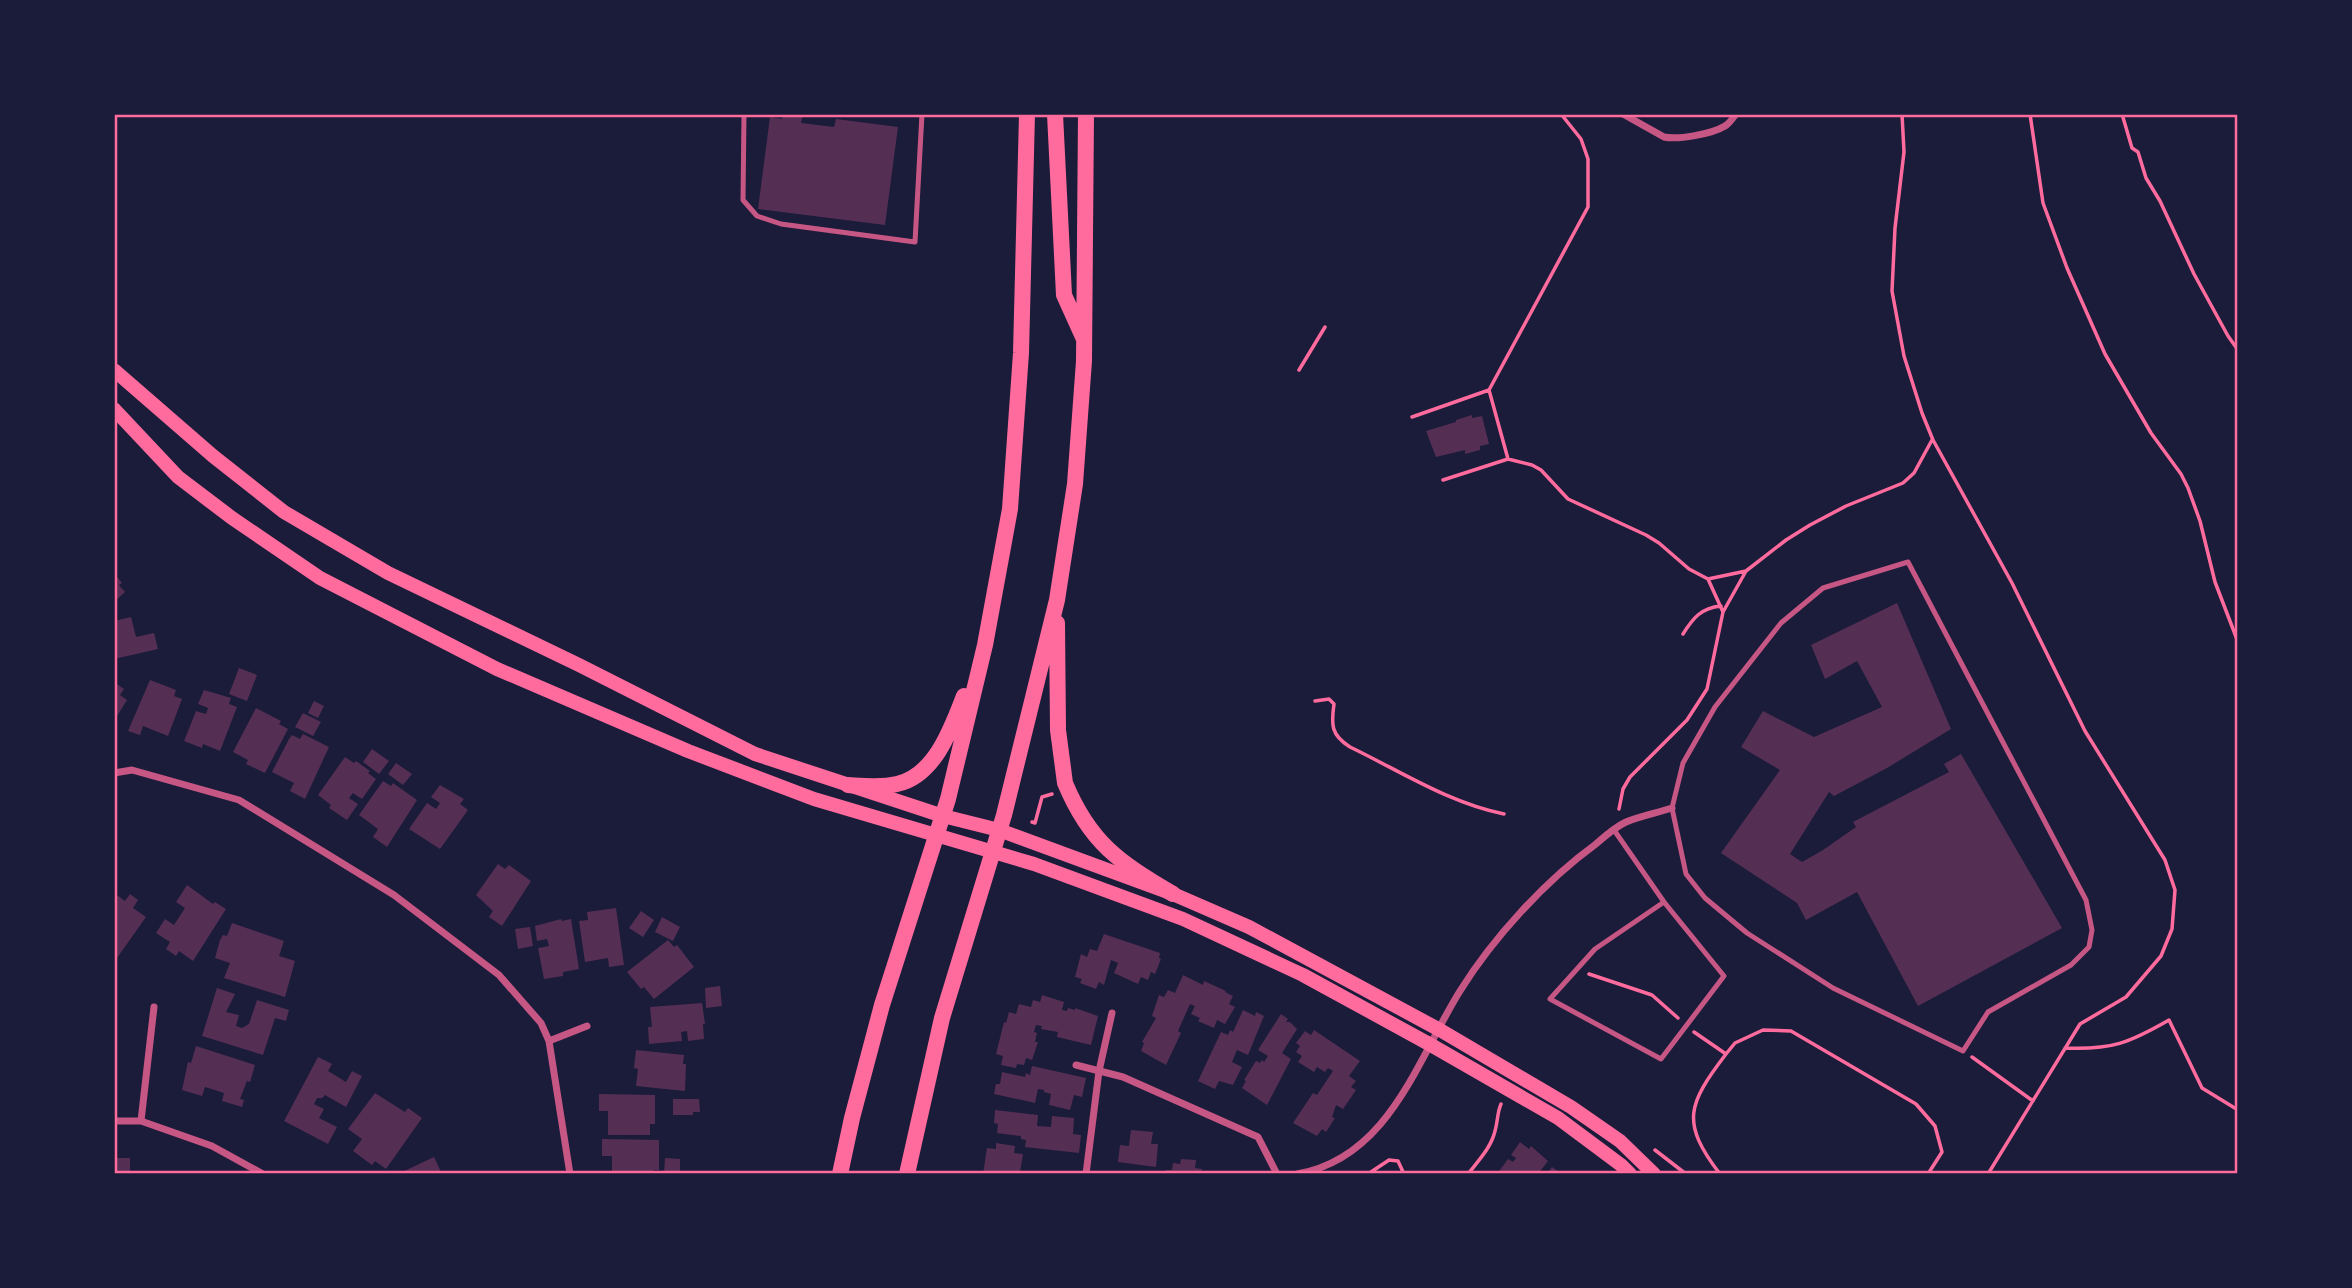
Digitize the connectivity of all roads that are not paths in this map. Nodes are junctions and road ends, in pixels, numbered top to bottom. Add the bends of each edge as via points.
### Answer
1 (744, 114) edge
2 (922, 114) edge
3 (1027, 114) edge
4 (1055, 114) edge
5 (1086, 114) edge
6 (1623, 114) edge
7 (1736, 114) edge
8 (1084, 339) junction
9 (114, 370) edge
10 (114, 409) edge
11 (1057, 600) junction
12 (985, 645) junction
13 (114, 773) edge
14 (848, 785) junction
15 (1672, 808) junction
16 (943, 816) junction
17 (999, 830) junction
18 (1614, 830) junction
19 (936, 836) junction
20 (993, 852) junction
21 (1173, 894) junction
22 (1664, 902) junction
23 (153, 1007) dead end
24 (1112, 1013) dead end
25 (587, 1026) dead end
26 (1440, 1030) junction
27 (549, 1041) junction
28 (1431, 1045) junction
29 (1076, 1065) dead end
30 (1099, 1071) junction
31 (114, 1121) edge
32 (141, 1121) junction
33 (263, 1174) edge
34 (570, 1174) edge
35 (840, 1174) edge
36 (907, 1174) edge
37 (1086, 1174) edge
38 (1278, 1174) edge
39 (1297, 1174) edge
40 (1630, 1174) edge
41 (1654, 1174) edge

1 - 2 lane via 743,200 757,216 781,225 915,242
3 - 12 main road via 1021,353 1010,509
4 - 8 main road via 1064,295
5 - 8 main road
6 - 7 street via 1671,138 1724,127
8 - 11 main road via 1076,484
9 - 14 main road via 284,512 388,573 755,754
10 - 19 main road via 178,477 320,578 497,669 688,751 814,799
11 - 17 main road
11 - 21 main road via 1058,730 1065,783 1080,815 1102,845
12 - 14 main road via 945,740 918,774 901,784
12 - 16 main road
13 - 27 street via 132,770 239,800 394,895 499,975 541,1023
14 - 16 main road
15 - 15 lane via 1683,763 1715,707 1781,623 1823,588 1908,562 2085,900 2092,930 2089,947 2071,965 1988,1012 1963,1051 1833,988 1747,933 1705,898 1686,874
15 - 18 street
16 - 17 main road
16 - 19 main road
17 - 20 main road
17 - 21 main road
18 - 22 lane
18 - 26 street via 1528,904 1460,991
19 - 20 main road
19 - 35 main road via 882,1006
20 - 28 main road via 1183,919 1303,975
20 - 36 main road via 942,1018
21 - 26 main road via 1249,927
22 - 22 lane via 1724,976 1661,1059 1550,999 1595,949
23 - 32 street
24 - 30 street
25 - 27 street
26 - 28 street
26 - 41 main road via 1571,1107 1620,1141
27 - 34 street
28 - 39 street via 1407,1089 1378,1127 1344,1156 1317,1171
28 - 40 main road via 1558,1118
29 - 30 street
30 - 37 street
30 - 38 street via 1123,1077 1258,1138
31 - 32 street
32 - 33 street via 212,1146

